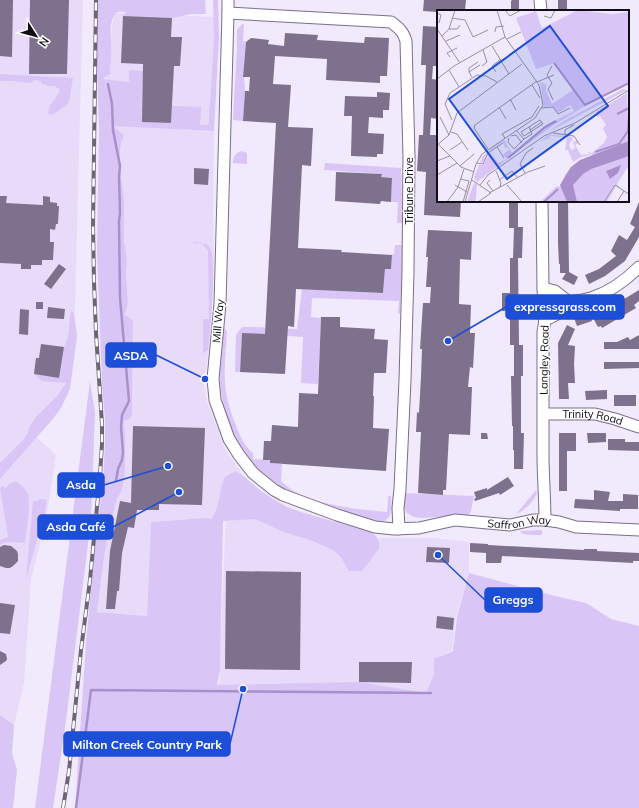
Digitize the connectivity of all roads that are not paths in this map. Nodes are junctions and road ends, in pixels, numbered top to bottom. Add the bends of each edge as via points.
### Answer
1 (228, 0) edge
2 (540, 0) edge
3 (541, 10) edge
4 (228, 13) junction
5 (542, 202) edge
6 (639, 267) edge
7 (543, 288) junction
8 (569, 302) junction
9 (545, 320) junction
10 (544, 414) junction
11 (639, 427) edge
12 (545, 520) junction
13 (399, 529) junction
14 (639, 530) edge

1 - 4 street, Mill Way
2 - 3 street
4 - 13 street, Mill Way via 220,304 213,379 215,400 229,440 238,456 252,472 274,490 375,527
4 - 13 street, Tribune Drive via 391,22 404,34 409,156 408,271
5 - 7 street, Langley Road
6 - 8 street via 613,288 590,299
7 - 8 street via 555,291
7 - 9 street, Langley Road
8 - 9 street via 563,310
9 - 10 street, Langley Road
10 - 11 street, Trinity Road via 595,414
10 - 12 street, Langley Road
12 - 13 street, Saffron Way via 510,525 455,520 419,528
12 - 14 street, Saffron Way via 576,527

